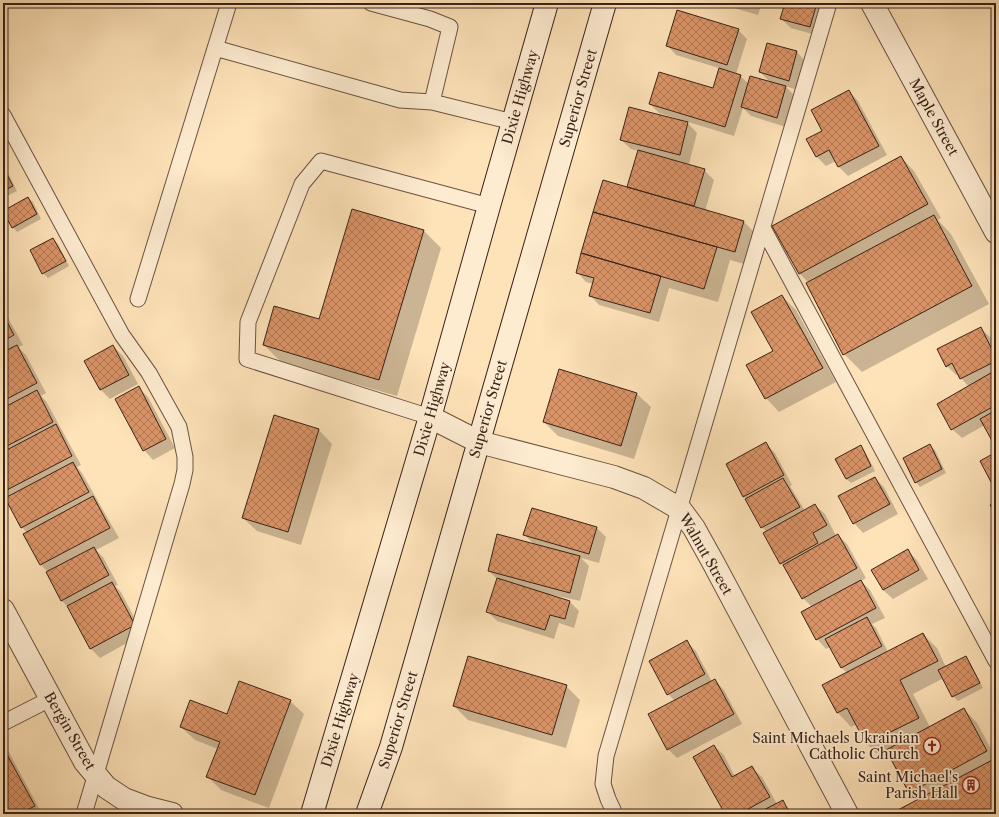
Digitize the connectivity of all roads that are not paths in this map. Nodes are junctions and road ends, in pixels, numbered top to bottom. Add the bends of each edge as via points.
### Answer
1 (229, 3) edge
2 (370, 3) edge
3 (547, 3) edge
4 (605, 3) edge
5 (829, 3) edge
6 (872, 3) edge
7 (215, 48) junction
8 (432, 102) junction
9 (3, 115) edge
10 (513, 122) junction
11 (489, 206) junction
12 (763, 228) junction
13 (996, 232) edge
14 (138, 299) dead end
15 (430, 417) junction
16 (479, 442) junction
17 (680, 508) junction
18 (3, 610) edge
19 (996, 661) edge
20 (50, 699) junction
21 (3, 723) edge
22 (96, 775) junction
23 (314, 813) edge
24 (84, 814) edge
25 (172, 814) edge
26 (367, 814) edge
27 (615, 814) edge
28 (847, 814) edge

1 - 7 lane
2 - 8 lane via 450,27
3 - 10 main road, Dixie Highway
4 - 16 main road, Superior Street
5 - 12 lane
6 - 13 main road, Maple Street
7 - 8 lane via 400,100
7 - 14 lane
8 - 10 lane
9 - 22 lane via 122,335 149,373 180,427 185,457 182,484
10 - 11 main road, Dixie Highway
11 - 15 main road, Dixie Highway
11 - 15 lane via 321,161 302,184 248,322 248,359
12 - 17 lane
12 - 19 lane
15 - 16 main road, Walnut Street
15 - 23 main road, Dixie Highway
16 - 17 main road, Walnut Street via 614,477 644,488
16 - 26 main road, Superior Street via 391,747
17 - 27 lane via 606,756 603,784
17 - 28 main road, Walnut Street via 714,564
18 - 20 main road, Bergin Street
20 - 21 lane
20 - 22 main road, Bergin Street via 85,762
22 - 24 lane
22 - 25 main road, Bergin Street via 106,787 124,798

